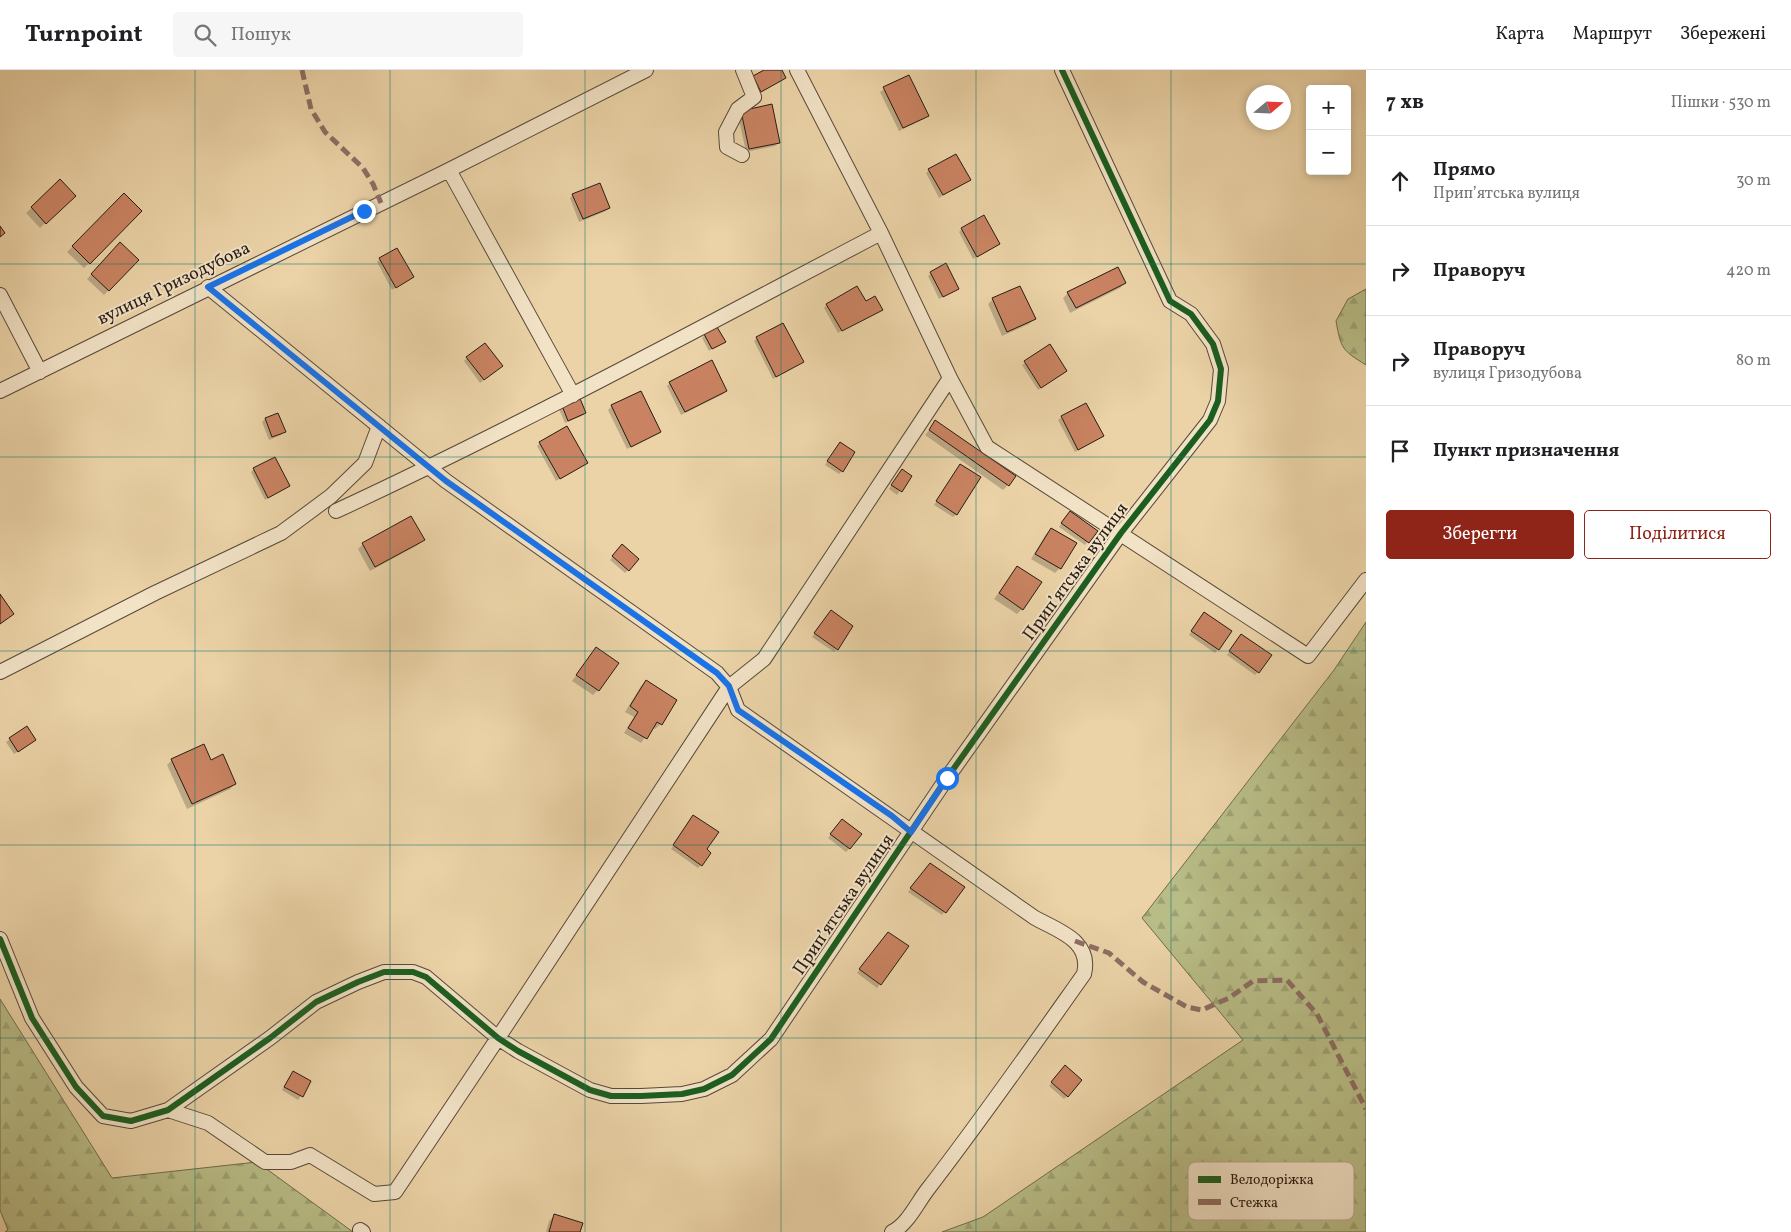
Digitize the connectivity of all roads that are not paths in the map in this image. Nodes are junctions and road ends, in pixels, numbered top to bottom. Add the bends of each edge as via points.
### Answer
1 (646, 70) edge
2 (743, 70) edge
3 (796, 70) edge
4 (1062, 70) edge
5 (742, 156) dead end
6 (449, 170) junction
7 (881, 233) junction
8 (208, 287) junction
9 (0, 296) edge
10 (40, 372) junction
11 (950, 378) junction
12 (0, 391) edge
13 (573, 395) junction
14 (379, 426) junction
15 (430, 467) junction
16 (336, 511) dead end
17 (1121, 533) junction
18 (1366, 580) edge
19 (0, 672) edge
20 (729, 686) junction
21 (911, 832) junction
22 (0, 939) edge
23 (498, 1038) junction
24 (168, 1110) junction
25 (892, 1232) edge

1 - 6 street, вулиця Гризодубова
2 - 5 street via 754,97 738,109 726,132 727,148
3 - 7 street
4 - 17 street, Прип’ятська вулиця via 1170,302 1191,314 1213,344 1221,370 1218,401 1210,420
6 - 8 street, вулиця Гризодубова
6 - 13 street
7 - 11 street
7 - 13 street
8 - 10 street, вулиця Гризодубова
8 - 14 street
9 - 10 street
10 - 12 street, вулиця Гризодубова
11 - 17 street via 987,447
11 - 20 street via 764,659
13 - 15 street
14 - 15 street
14 - 19 street via 365,463 331,496 281,533
15 - 16 street
15 - 20 street via 717,673
17 - 18 street via 1308,656
17 - 21 street, Прип’ятська вулиця
20 - 21 street via 738,710
20 - 23 street
21 - 23 street, Прип’ятська вулиця via 771,1039 732,1075 704,1089 682,1094 611,1096 590,1090
21 - 25 street via 1035,918 1075,941 1087,963 1084,974 962,1145 901,1228
22 - 24 street via 32,1018 76,1087 103,1116 131,1120
23 - 24 street, Прип’ятська вулиця via 426,977 413,972 384,972 316,1002
23 - 24 street via 395,1192 374,1194 310,1155 290,1162 265,1162 208,1123

